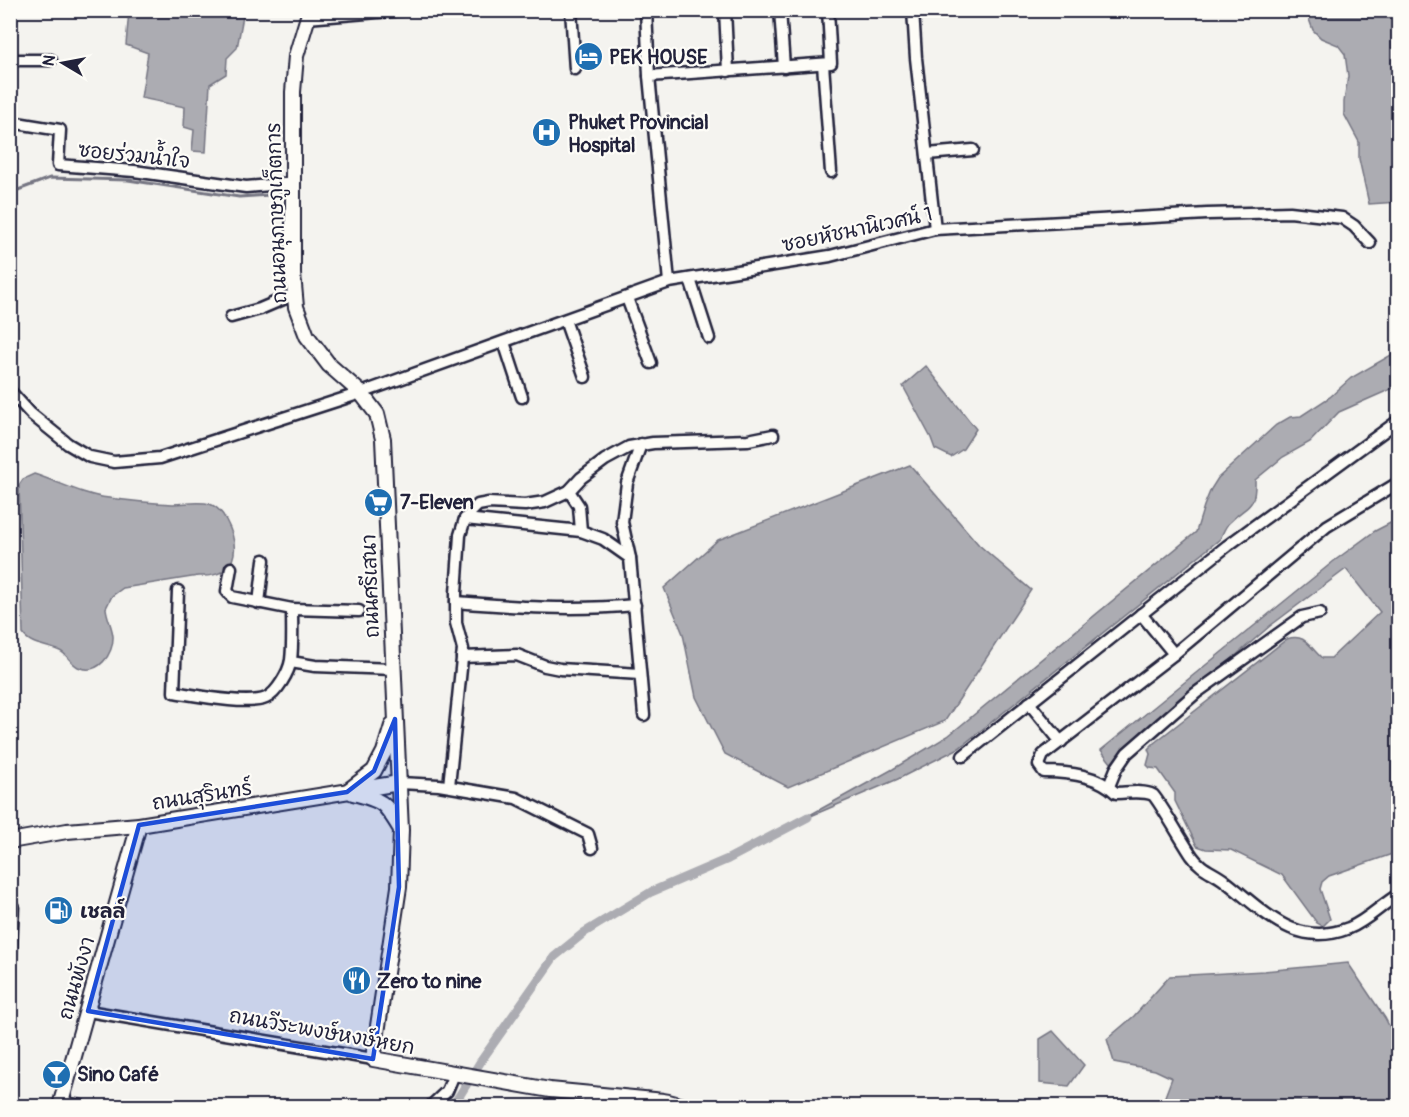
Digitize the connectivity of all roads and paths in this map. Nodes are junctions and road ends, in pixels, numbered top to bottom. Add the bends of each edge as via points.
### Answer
1 (402, 10) edge
2 (571, 10) edge
3 (646, 10) edge
4 (725, 10) edge
5 (780, 10) edge
6 (828, 10) edge
7 (913, 10) edge
8 (346, 12) edge
9 (309, 14) edge
10 (10, 60) edge
11 (51, 60) dead end
12 (827, 64) junction
13 (784, 67) junction
14 (575, 69) dead end
15 (728, 71) junction
16 (649, 76) junction
17 (10, 119) edge
18 (973, 150) dead end
19 (927, 154) junction
20 (831, 172) dead end
21 (293, 183) junction
22 (935, 229) junction
23 (1370, 243) dead end
24 (690, 279) junction
25 (669, 282) junction
26 (295, 294) junction
27 (627, 298) junction
28 (231, 317) dead end
29 (565, 320) junction
30 (709, 338) dead end
31 (504, 342) junction
32 (651, 363) dead end
33 (585, 377) dead end
34 (10, 391) edge
35 (361, 393) junction
36 (522, 397) dead end
37 (1398, 421) edge
38 (773, 435) dead end
39 (641, 444) junction
40 (1398, 483) edge
41 (568, 490) junction
42 (465, 519) junction
43 (581, 531) junction
44 (630, 558) junction
45 (264, 560) dead end
46 (231, 568) dead end
47 (178, 591) dead end
48 (259, 603) junction
49 (456, 603) junction
50 (634, 605) junction
51 (292, 609) junction
52 (359, 611) dead end
53 (1141, 614) junction
54 (1320, 614) dead end
55 (1174, 654) junction
56 (462, 657) junction
57 (291, 662) junction
58 (393, 669) junction
59 (640, 674) junction
60 (1029, 703) junction
61 (644, 715) dead end
62 (395, 719) junction
63 (1061, 742) junction
64 (963, 756) dead end
65 (399, 783) junction
66 (449, 786) junction
67 (1109, 786) junction
68 (348, 792) junction
69 (139, 825) junction
70 (401, 830) junction
71 (10, 841) edge
72 (592, 848) dead end
73 (1398, 895) edge
74 (15, 907) edge
75 (11, 948) edge
76 (10, 972) edge
77 (88, 1011) junction
78 (373, 1059) junction
79 (457, 1074) junction
80 (550, 1090) junction
81 (654, 1100) junction
82 (61, 1104) edge
83 (675, 1104) edge
84 (81, 1107) edge
85 (431, 1107) edge
86 (583, 1107) edge
87 (627, 1107) edge
88 (692, 1107) edge

1 - 8 street
2 - 14 street
3 - 16 street
4 - 15 street
5 - 13 street
6 - 12 street
7 - 19 street
8 - 9 street
9 - 21 street, ถนนอนุภาษภูเก็ตการ via 297,56 293,92
10 - 11 street
12 - 13 street
12 - 20 street
13 - 15 street
15 - 16 street
16 - 25 street
17 - 21 street, ซอยร่วมน้ำใจ via 60,130 58,165 246,187
18 - 19 street
19 - 22 street
21 - 26 street, ถนนอนุภาษภูเก็ตการ
22 - 23 street, ซอยหัชนานิเวศน์ 1 via 1290,212 1342,218
22 - 24 street, ซอยหัชนานิเวศน์ 1 via 830,256
24 - 25 street, ซอยหัชนานิเวศน์ 1
24 - 30 street
25 - 27 street, ซอยหัชนานิเวศน์ 1
26 - 28 street
26 - 35 street, ถนนอนุภาษภูเก็ตการ via 307,336 329,365
27 - 29 street, ซอยหัชนานิเวศน์ 1
27 - 32 street
29 - 31 street, ซอยหัชนานิเวศน์ 1
29 - 33 street
31 - 35 street, ซอยหัชนานิเวศน์ 1
31 - 36 street
34 - 35 street via 68,444 90,457 114,462 160,458
35 - 58 street, ถนนศรีเสนา via 377,414 383,439
37 - 53 street
38 - 39 street via 730,441
39 - 41 street via 605,460
39 - 44 street via 623,500 621,522
40 - 55 street via 1327,526
41 - 42 street via 545,502 478,505
41 - 43 street via 579,506
42 - 43 street
42 - 49 street via 460,535
43 - 44 street via 603,539
44 - 50 street
45 - 48 street
46 - 48 street via 227,591 232,597
47 - 57 street via 174,692 211,698 266,698 278,687
48 - 51 street
49 - 50 street via 553,608
49 - 56 street
50 - 59 street
51 - 52 street
51 - 57 street
53 - 55 street
53 - 60 street
54 - 67 street via 1302,617 1196,693 1127,753
55 - 63 street
56 - 59 street via 517,655 560,669
56 - 66 street
57 - 58 street
58 - 62 street, ถนนศรีเสนา
59 - 61 street
60 - 63 street
60 - 64 street
62 - 65 street, ถนนศรีเสนา
62 - 68 street via 374,771
63 - 67 street via 1043,755 1038,765 1044,772 1070,773
65 - 66 street
65 - 68 street, ถนนสุรินทร์
65 - 70 street, ถนนศรีเสนา
66 - 72 street via 516,798 588,834
67 - 73 street via 1116,792 1155,796 1176,833 1205,870 1222,878 1274,921 1297,931 1313,934 1348,928 1365,921
68 - 69 street, ถนนสุรินทร์
68 - 70 street via 378,799
69 - 71 street, ถนนสุรินทร์
69 - 77 street, ถนนพังงา
70 - 78 street, ถนนศรีเสนา via 399,887
74 - 75 street
75 - 76 street
77 - 78 street, ถนนวีระพงษ์หงษ์หยก
77 - 82 street, ถนนพังงา
78 - 79 street, ถนนวีระพงษ์หงษ์หยก
79 - 80 street, ถนนวีระพงษ์หงษ์หยก
79 - 85 street
80 - 81 street, ถนนวีระพงษ์หงษ์หยก
80 - 86 street, ถนนวีระพงษ์หงษ์หยก via 569,1096
81 - 83 street, ถนนวีระพงษ์หงษ์หยก
81 - 87 street
82 - 84 street
83 - 88 street

